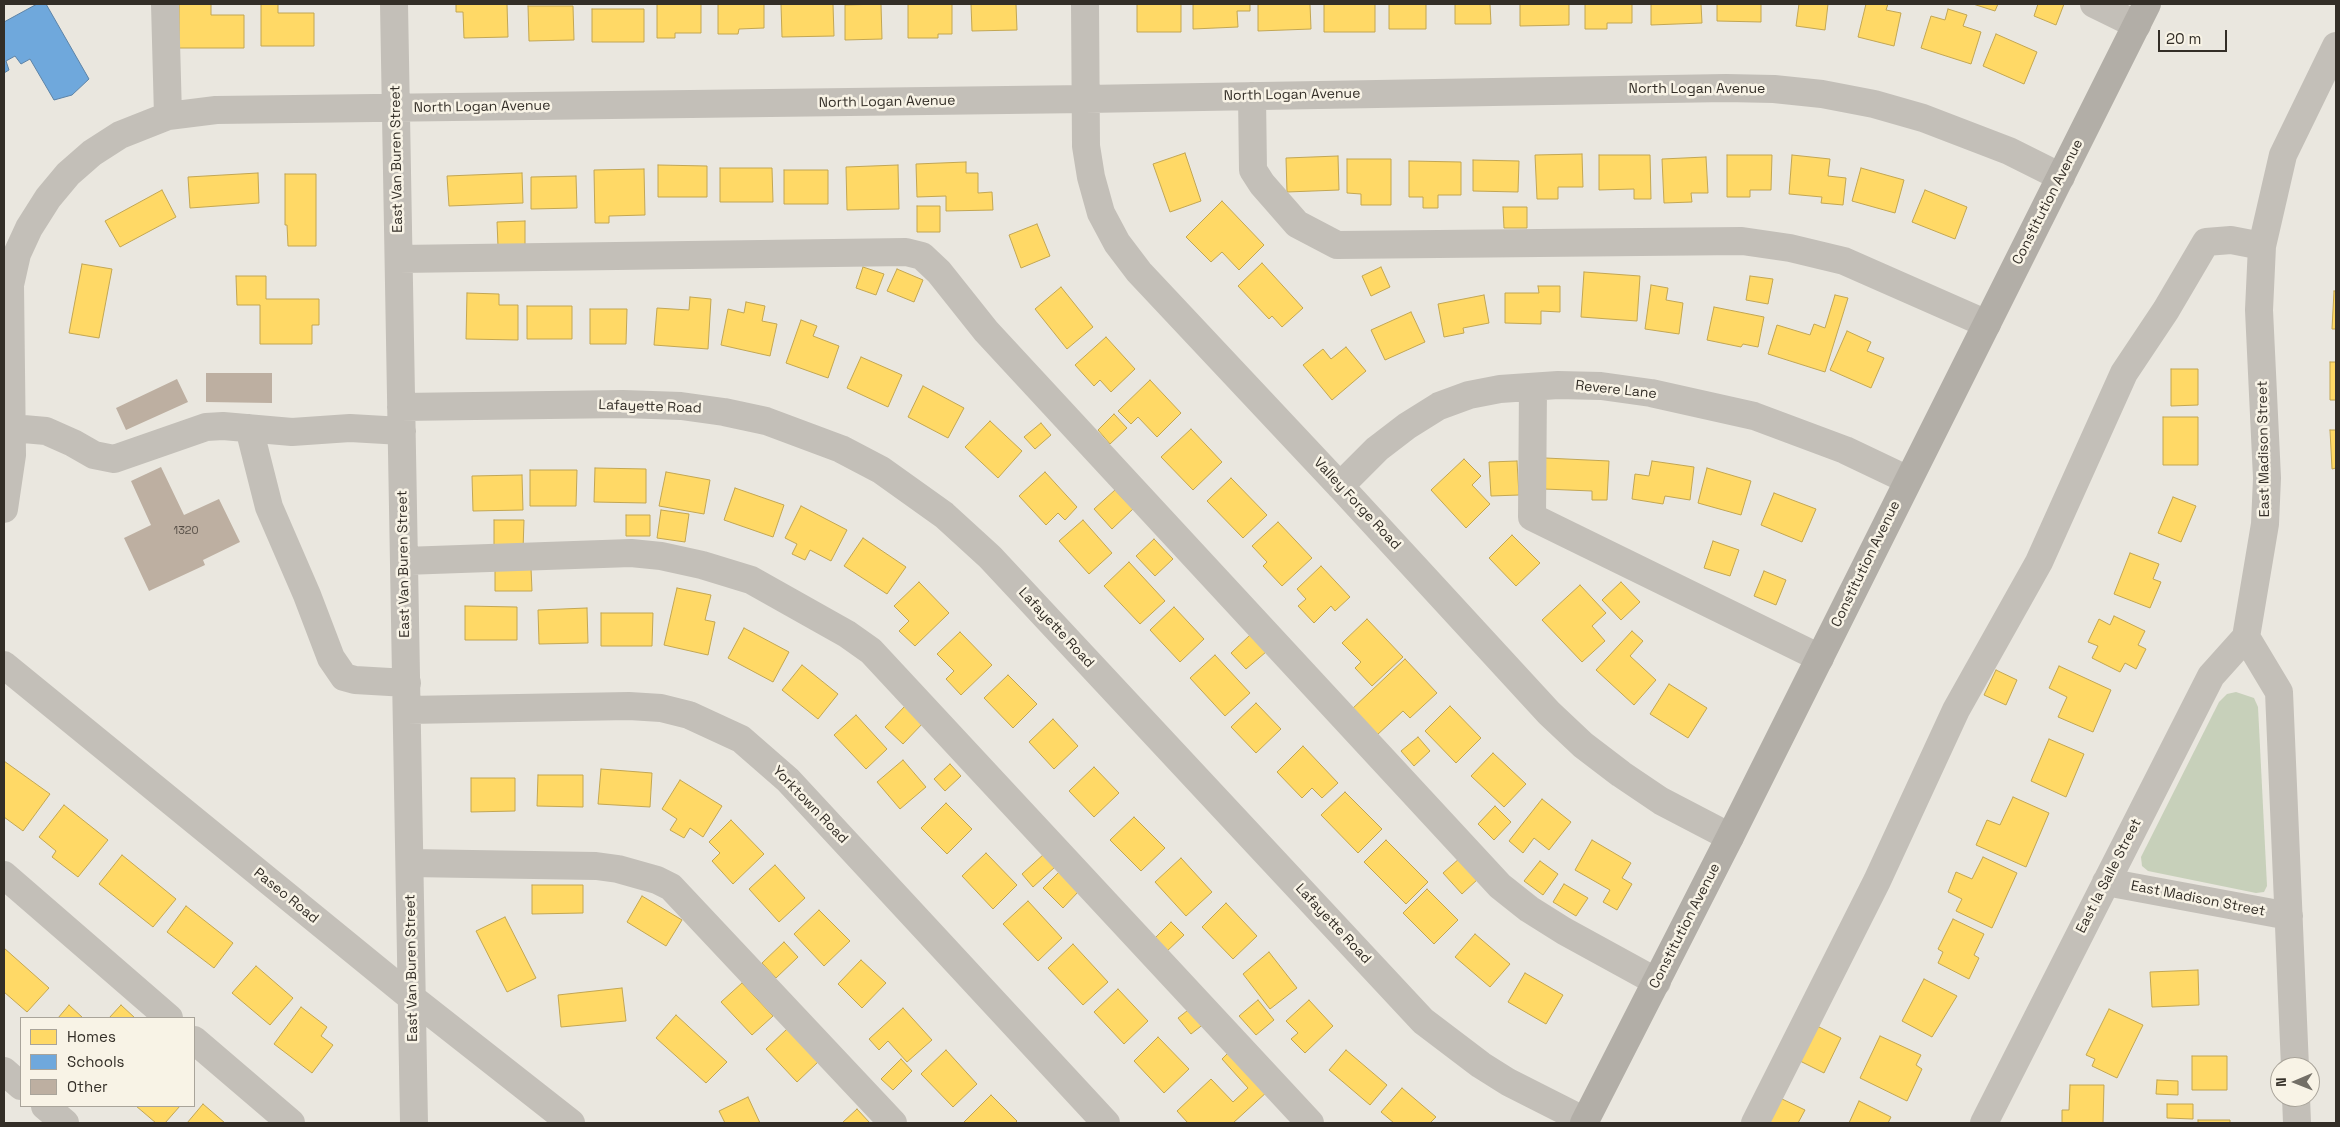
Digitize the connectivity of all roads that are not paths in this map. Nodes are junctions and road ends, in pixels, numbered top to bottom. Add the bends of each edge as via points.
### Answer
1 (165, 4) edge
2 (394, 4) edge
3 (1084, 4) edge
4 (2094, 4) edge
5 (2142, 15) edge
6 (2336, 46) edge
7 (1252, 96) junction
8 (1086, 99) junction
9 (396, 108) junction
10 (168, 116) junction
11 (2061, 176) junction
12 (2262, 246) junction
13 (398, 259) junction
14 (8, 272) edge
15 (1987, 324) junction
16 (1533, 387) junction
17 (401, 419) junction
18 (249, 428) junction
19 (9, 432) edge
20 (1908, 480) junction
21 (1340, 486) junction
22 (4, 510) edge
23 (404, 561) junction
24 (2246, 637) junction
25 (1820, 658) junction
26 (4, 665) edge
27 (407, 683) junction
28 (408, 710) junction
29 (1730, 837) junction
30 (410, 863) junction
31 (4, 875) edge
32 (2106, 882) junction
33 (2289, 916) junction
34 (1656, 982) junction
35 (412, 998) junction
36 (168, 1017) edge
37 (195, 1041) edge
38 (2295, 1057) edge
39 (4, 1071) edge
40 (20, 1085) edge
41 (45, 1107) edge
42 (2296, 1107) edge
43 (1585, 1122) edge
44 (65, 1123) edge
45 (290, 1123) edge
46 (414, 1123) edge
47 (571, 1123) edge
48 (893, 1123) edge
49 (1106, 1123) edge
50 (1310, 1123) edge
51 (1755, 1123) edge
52 (1984, 1123) edge
53 (2297, 1123) edge

1 - 10 street
2 - 9 street, East Van Buren Street
3 - 8 street, Valley Forge Road
4 - 5 street
5 - 11 main road, Constitution Avenue
6 - 12 street, East Madison Street via 2283,155
7 - 8 street, North Logan Avenue
7 - 11 street, North Logan Avenue via 1774,89 1874,104 1923,118 2010,151
7 - 15 street via 1254,170 1297,224 1337,245 1742,241 1844,261
8 - 9 street, North Logan Avenue
8 - 21 street, Valley Forge Road via 1086,146 1091,177 1102,213 1117,243 1139,272
9 - 10 street, North Logan Avenue via 216,110
9 - 13 street, East Van Buren Street
10 - 14 street, North Logan Avenue via 120,135 68,174 29,228
11 - 15 main road, Constitution Avenue
12 - 24 street, East Madison Street via 2260,310 2267,478 2265,524
12 - 51 street via 2231,240 2206,242 2124,373 2039,562 1956,710 1877,881
13 - 17 street, East Van Buren Street
13 - 34 street via 906,252 922,256 993,338 1500,886 1564,931
14 - 19 street, North Logan Avenue
15 - 20 main road, Constitution Avenue
16 - 20 street, Revere Lane via 1601,386 1703,403 1799,432
16 - 21 street, Revere Lane via 1500,389 1439,406 1377,449
16 - 25 street via 1532,517
17 - 18 street, Lafayette Road via 350,428 292,432
17 - 23 street, East Van Buren Street
17 - 43 street, Lafayette Road via 623,404 681,406 766,421 842,449 881,470 944,515 990,557 1424,1021 1481,1066
18 - 19 street, Lafayette Road via 206,427 114,459 94,455 46,431
18 - 27 street via 269,507 331,658 344,677
19 - 22 street, North Logan Avenue via 12,455
20 - 25 main road, Constitution Avenue
21 - 29 street, Valley Forge Road via 1582,745 1661,801
23 - 27 street, East Van Buren Street
23 - 50 street via 631,553 660,556 751,580 847,634 872,651
24 - 32 street, East la Salle Street via 2211,676
24 - 33 street via 2279,692
25 - 29 main road, Constitution Avenue
26 - 35 street, Paseo Road
27 - 28 street, East Van Buren Street
28 - 30 street, East Van Buren Street
28 - 49 street, Yorktown Road via 661,708 689,715 741,739 788,780
29 - 34 main road, Constitution Avenue
30 - 35 street, East Van Buren Street
30 - 48 street via 596,866 618,869 671,887
31 - 36 street
32 - 33 street, East Madison Street
32 - 52 street, East la Salle Street
33 - 38 street
34 - 43 main road, Constitution Avenue
35 - 46 street, East Van Buren Street
35 - 47 street, Paseo Road
37 - 45 street
39 - 40 street
41 - 44 street
42 - 53 street

